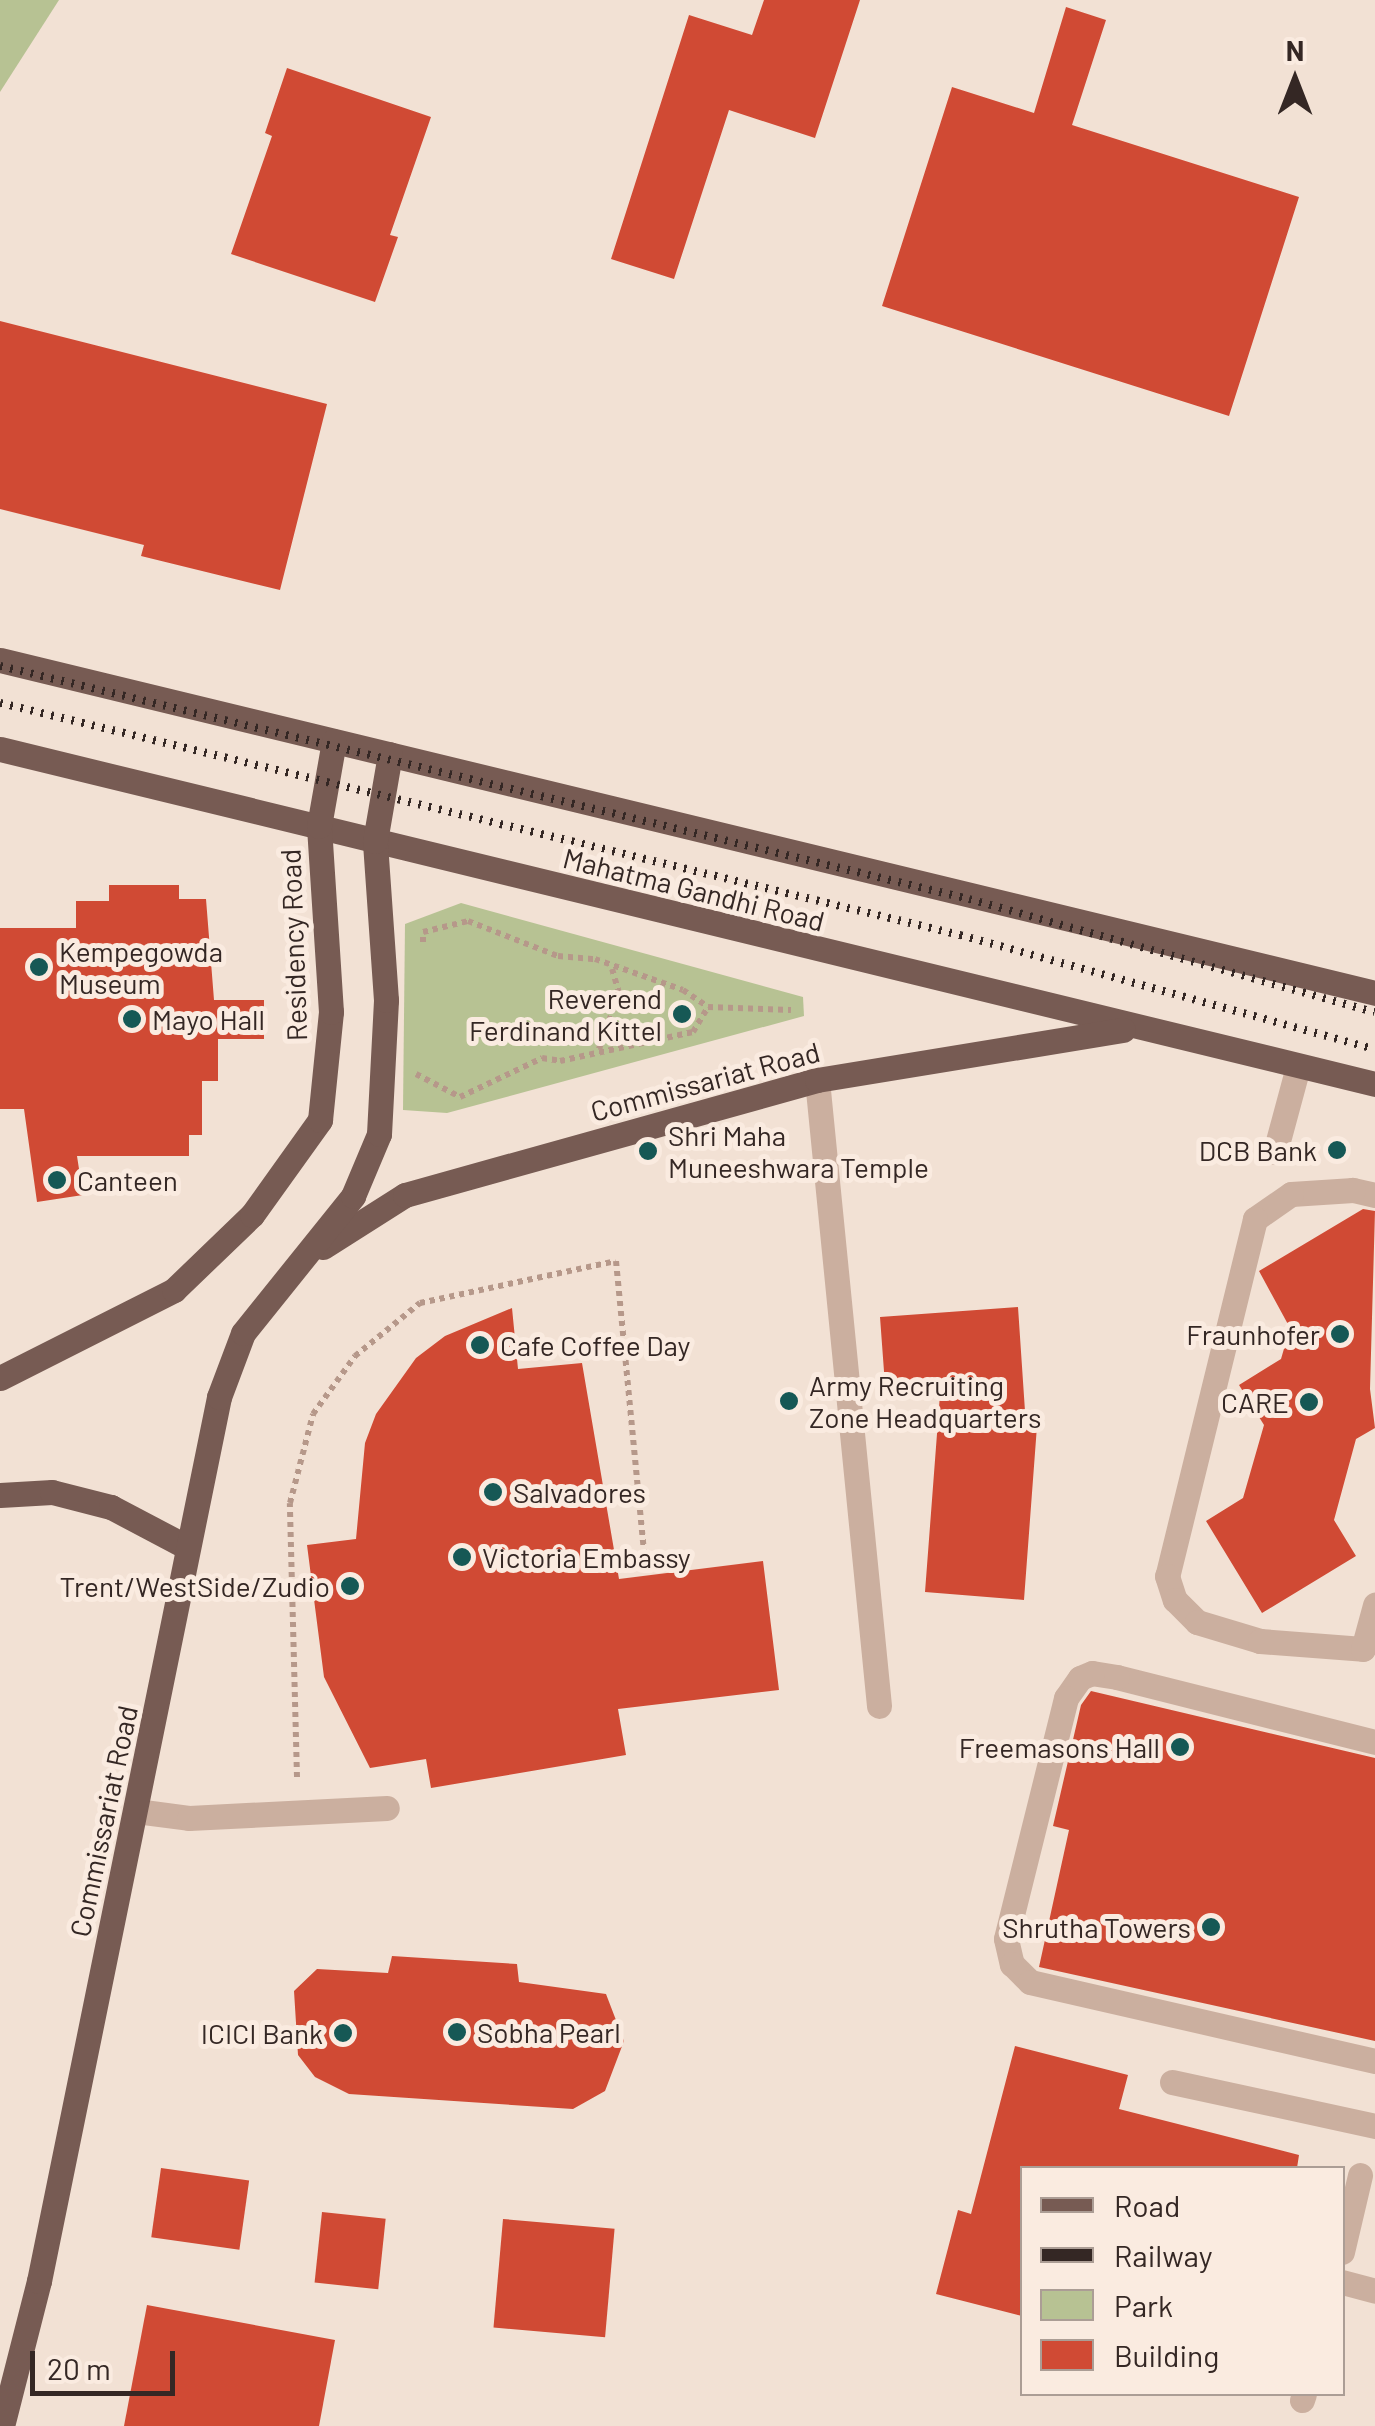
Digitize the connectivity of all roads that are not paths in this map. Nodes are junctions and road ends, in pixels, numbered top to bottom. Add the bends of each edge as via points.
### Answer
1 (0, 660) edge
2 (334, 741) junction
3 (0, 749) edge
4 (390, 754) junction
5 (319, 826) junction
6 (375, 841) junction
7 (1375, 994) edge
8 (1132, 1028) junction
9 (1298, 1067) junction
10 (817, 1080) junction
11 (1375, 1084) edge
12 (1275, 1152) dead end
13 (1375, 1195) edge
14 (313, 1253) junction
15 (0, 1378) edge
16 (0, 1495) edge
17 (188, 1547) junction
18 (1375, 1605) edge
19 (1369, 1651) edge
20 (879, 1706) dead end
21 (1375, 1742) edge
22 (387, 1808) dead end
23 (136, 1811) junction
24 (1375, 2060) edge
25 (1172, 2082) dead end
26 (1375, 2126) edge
27 (1360, 2175) dead end
28 (1345, 2239) edge
29 (1345, 2283) edge
30 (1375, 2290) edge
31 (2, 2426) edge

1 - 2 main road
2 - 4 main road
2 - 5 main road, Residency Road
3 - 5 main road, Mahatma Gandhi Road
4 - 6 main road, Commissariat Road
4 - 7 main road
5 - 6 main road, Mahatma Gandhi Road
5 - 15 main road, Residency Road via 330,1012 320,1120 252,1216 174,1290
6 - 8 main road, Mahatma Gandhi Road
6 - 14 main road, Commissariat Road via 386,1000 378,1134 353,1196
8 - 9 main road, Mahatma Gandhi Road
8 - 10 main road, Commissariat Road
9 - 11 main road, Mahatma Gandhi Road
9 - 12 lane
10 - 14 main road, Commissariat Road via 405,1194
10 - 20 lane
13 - 19 lane via 1291,1194 1255,1220 1167,1576 1175,1600 1197,1622 1260,1641
14 - 17 main road, Commissariat Road via 243,1333 219,1397
16 - 17 main road via 52,1492 111,1508
17 - 23 main road, Commissariat Road
18 - 19 lane
21 - 24 lane via 1117,1677 1080,1678 1066,1698 1006,1939 1012,1964 1030,1982
22 - 23 lane via 189,1818
23 - 31 main road, Commissariat Road
25 - 26 lane
27 - 28 lane
29 - 30 lane

